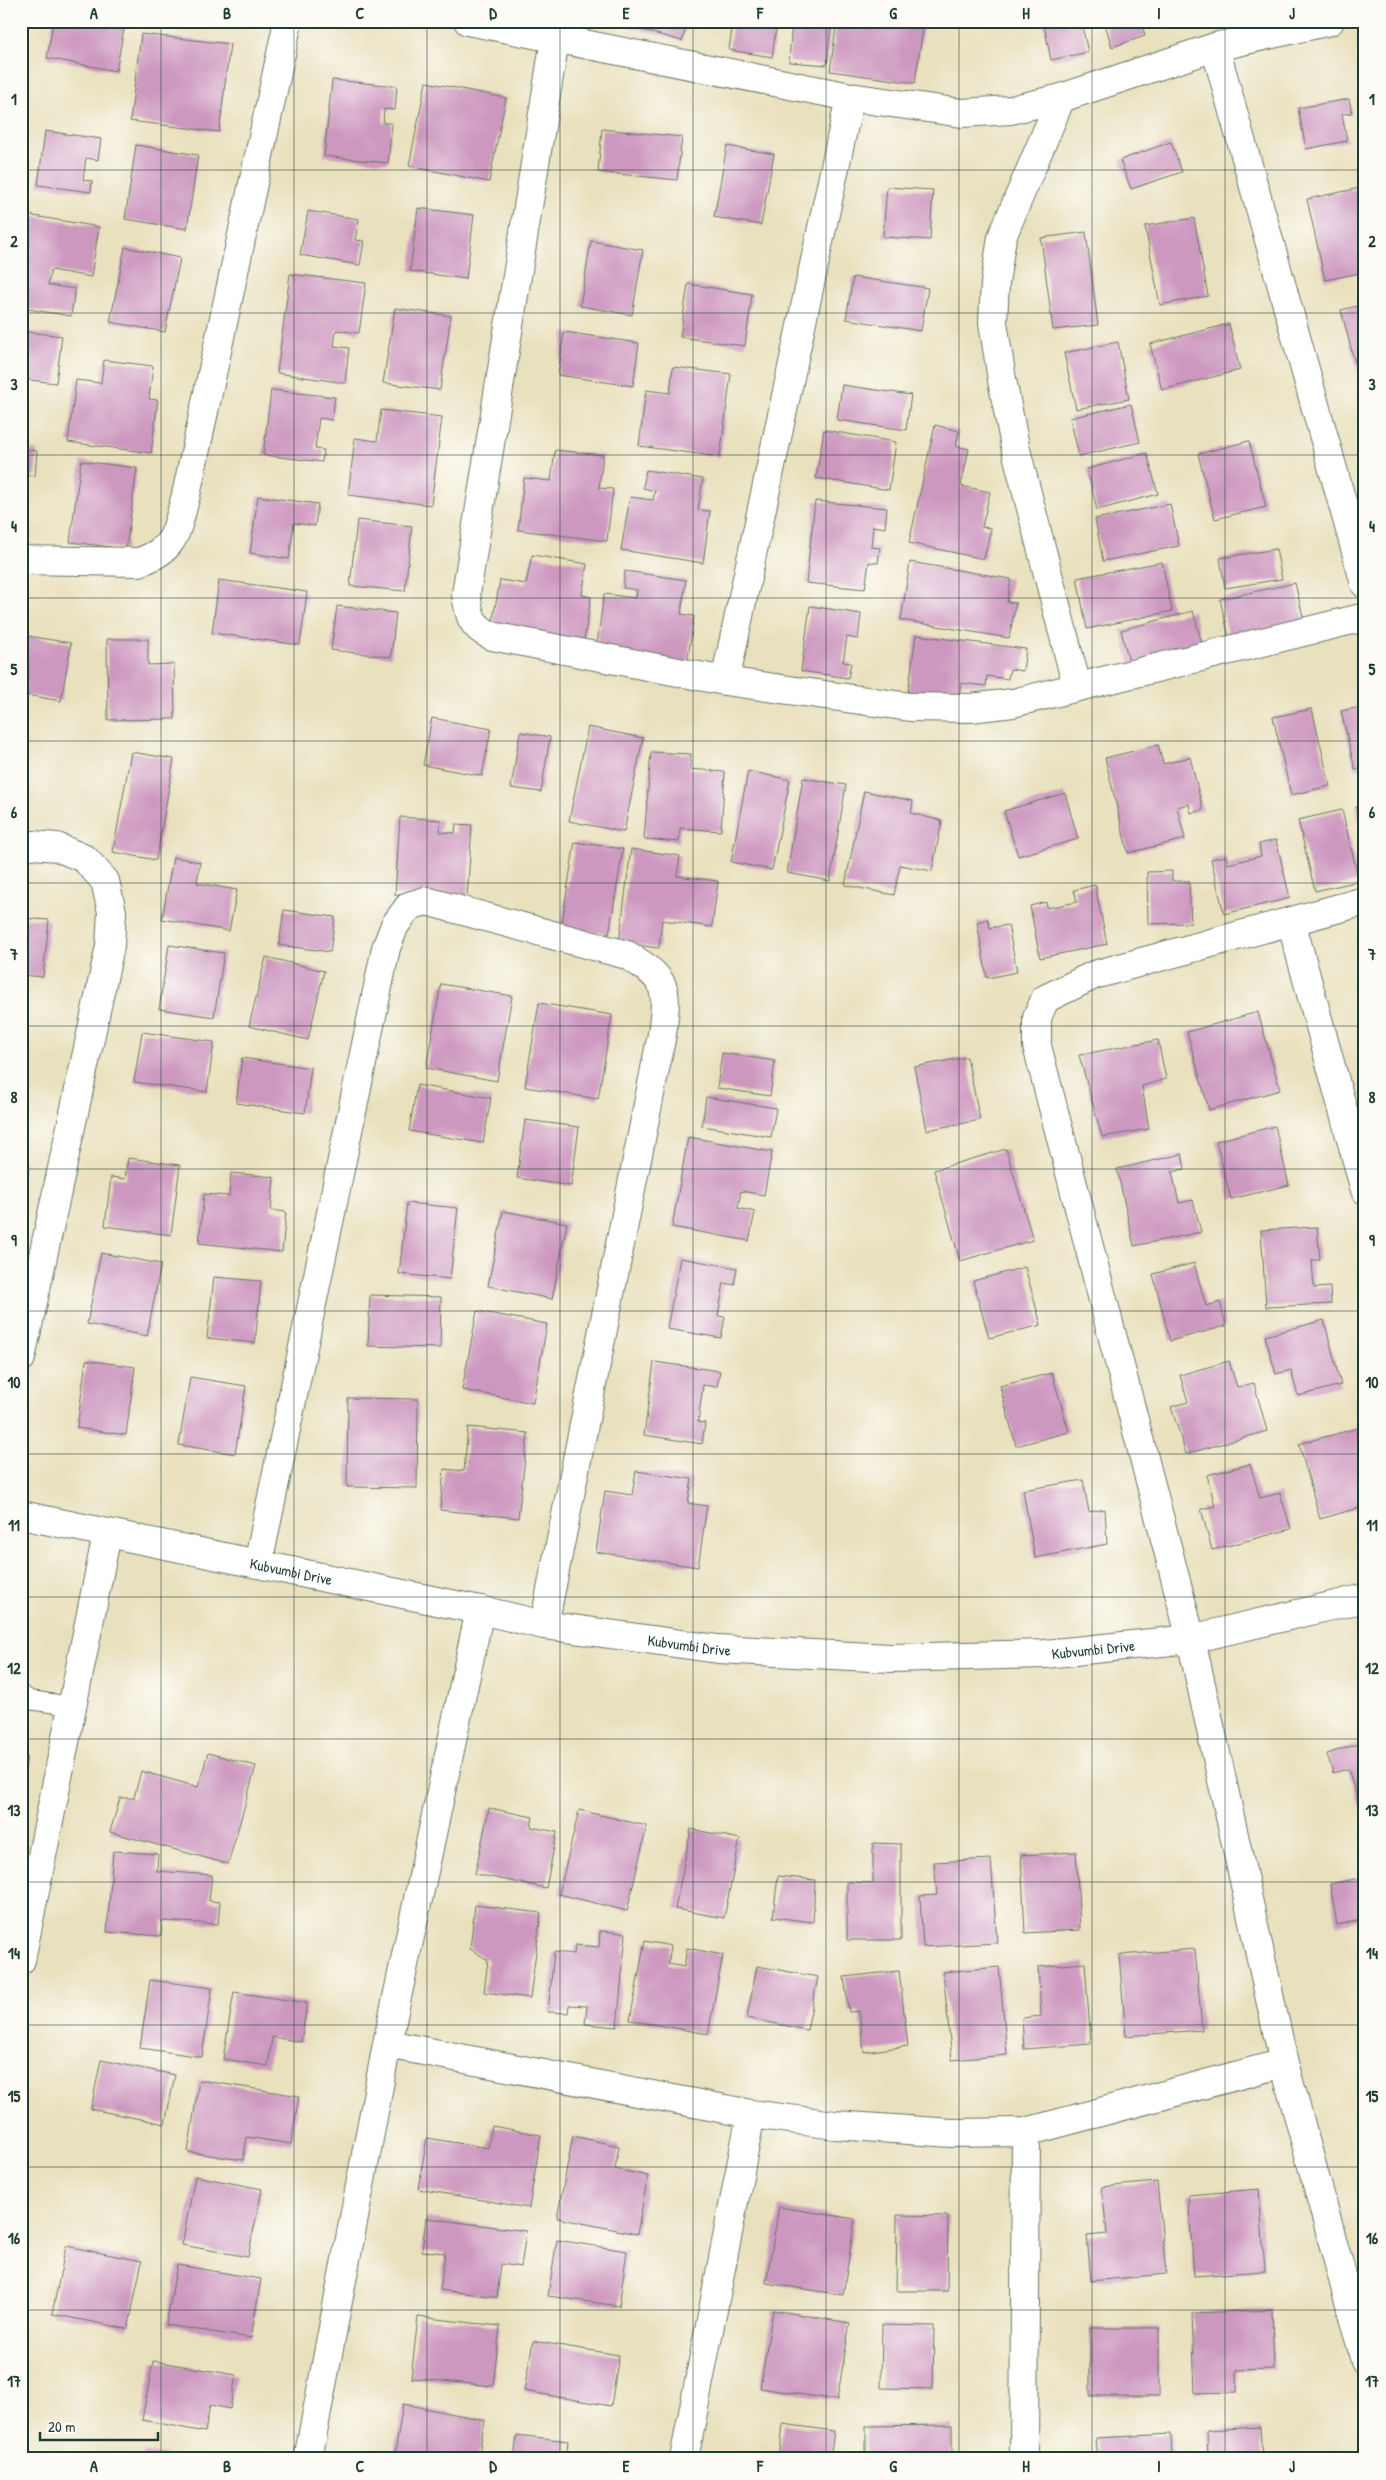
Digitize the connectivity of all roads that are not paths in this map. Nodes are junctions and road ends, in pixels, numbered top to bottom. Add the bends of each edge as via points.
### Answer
1 (288, 21) edge
2 (468, 21) edge
3 (1330, 21) edge
4 (555, 39) junction
5 (1215, 48) junction
6 (850, 97) junction
7 (1061, 98) junction
8 (21, 560) edge
9 (1365, 584) edge
10 (1365, 618) edge
11 (725, 682) junction
12 (1077, 687) junction
13 (21, 844) edge
14 (1365, 901) edge
15 (1291, 920) junction
16 (1365, 1190) edge
17 (21, 1358) edge
18 (21, 1515) edge
19 (107, 1534) junction
20 (258, 1564) junction
21 (1365, 1598) edge
22 (480, 1610) junction
23 (544, 1625) junction
24 (1191, 1639) junction
25 (21, 1694) edge
26 (72, 1706) junction
27 (21, 1960) edge
28 (387, 2044) junction
29 (1284, 2063) junction
30 (750, 2114) junction
31 (1026, 2132) junction
32 (1365, 2360) edge
33 (308, 2459) edge
34 (684, 2459) edge
35 (1024, 2459) edge

1 - 8 street via 186,495 172,541 157,556 139,562
2 - 4 street
3 - 5 street
4 - 6 street
4 - 11 street via 466,594 468,613 478,630 492,636
5 - 7 street
5 - 9 street
6 - 7 street via 962,113 1011,110
6 - 11 street
7 - 12 street via 1002,237 993,322 1015,446
10 - 12 street
11 - 12 street via 910,707 953,708 1013,703
13 - 17 street via 57,848 86,860 106,881 112,912 110,946
14 - 15 street
15 - 16 street
15 - 24 street via 1094,975 1045,999 1037,1018 1037,1046
18 - 19 street, Kubvumbi Drive
19 - 20 street, Kubvumbi Drive
19 - 26 street
20 - 22 street, Kubvumbi Drive
20 - 23 street via 386,948 395,924 409,906 426,901 627,955 661,980 665,1006 660,1044
21 - 24 street, Kubvumbi Drive
22 - 23 street, Kubvumbi Drive
22 - 28 street
23 - 24 street, Kubvumbi Drive via 718,1650 890,1658 1045,1654
24 - 29 street
25 - 26 lane via 28,1700
26 - 27 street
28 - 30 street
28 - 33 street
29 - 31 street
29 - 32 street
30 - 31 street via 835,2125 942,2132
30 - 34 street
31 - 35 street

